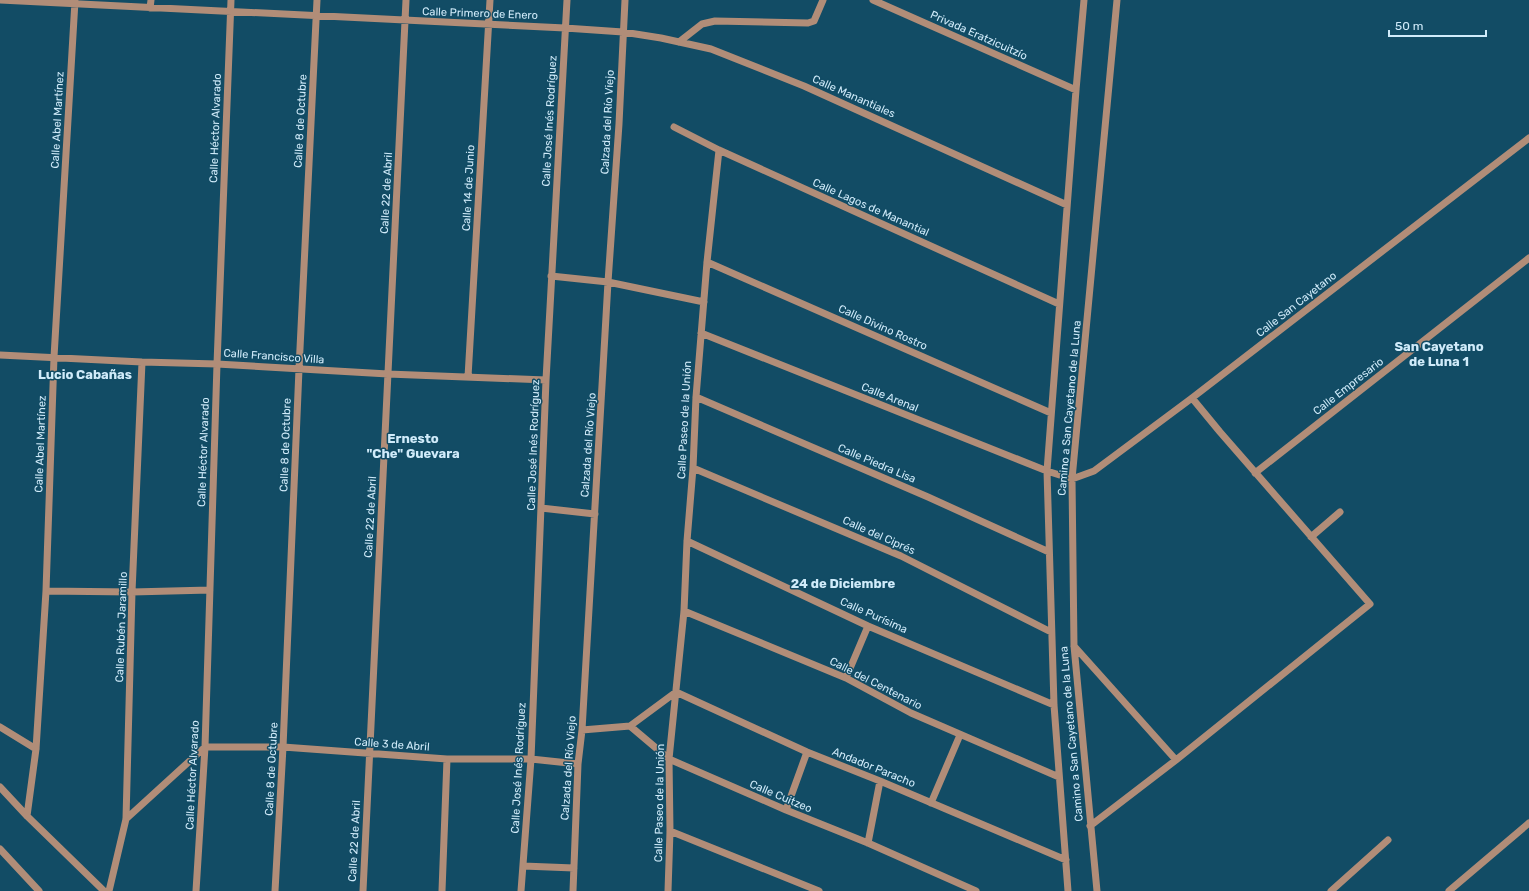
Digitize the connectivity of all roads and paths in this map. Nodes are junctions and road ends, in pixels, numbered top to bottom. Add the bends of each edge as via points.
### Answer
1 (0, 0) edge
2 (150, 0) edge
3 (230, 0) edge
4 (317, 0) edge
5 (406, 0) edge
6 (490, 0) edge
7 (567, 0) edge
8 (625, 0) edge
9 (824, 0) edge
10 (872, 0) edge
11 (1084, 0) edge
12 (1117, 0) edge
13 (75, 2) edge
14 (150, 8) junction
15 (230, 12) junction
16 (316, 15) junction
17 (405, 21) junction
18 (488, 24) junction
19 (565, 28) junction
20 (622, 32) junction
21 (679, 42) junction
22 (1076, 90) junction
23 (674, 127) dead end
24 (1529, 138) edge
25 (719, 150) junction
26 (1067, 206) junction
27 (1529, 258) edge
28 (707, 262) junction
29 (551, 276) junction
30 (608, 282) junction
31 (704, 302) junction
32 (1060, 304) junction
33 (701, 333) junction
34 (0, 354) edge
35 (54, 357) junction
36 (142, 362) junction
37 (217, 364) junction
38 (299, 369) junction
39 (388, 374) junction
40 (468, 377) junction
41 (546, 380) junction
42 (696, 397) junction
43 (1192, 398) junction
44 (1051, 413) junction
45 (693, 468) junction
46 (1047, 471) junction
47 (1255, 473) junction
48 (1072, 479) junction
49 (541, 508) junction
50 (1340, 512) dead end
51 (595, 514) junction
52 (1311, 537) junction
53 (687, 541) junction
54 (1049, 552) junction
55 (210, 590) junction
56 (46, 591) junction
57 (132, 592) junction
58 (684, 611) junction
59 (868, 626) junction
60 (1051, 632) junction
61 (1074, 646) junction
62 (846, 678) junction
63 (676, 692) junction
64 (1054, 705) junction
65 (630, 726) junction
66 (0, 727) edge
67 (582, 730) junction
68 (960, 734) junction
69 (206, 747) junction
70 (283, 747) junction
71 (36, 749) junction
72 (807, 752) junction
73 (369, 754) junction
74 (448, 759) junction
75 (531, 759) junction
76 (669, 759) junction
77 (1176, 760) junction
78 (578, 764) junction
79 (1059, 777) junction
80 (880, 780) junction
81 (0, 787) edge
82 (931, 803) junction
83 (786, 810) junction
84 (27, 816) junction
85 (126, 819) junction
86 (1529, 823) edge
87 (1090, 826) junction
88 (670, 830) junction
89 (1388, 840) dead end
90 (868, 843) junction
91 (0, 849) edge
92 (1066, 860) junction
93 (523, 866) junction
94 (574, 868) junction
95 (39, 891) edge
96 (104, 891) edge
97 (109, 891) edge
98 (196, 891) edge
99 (275, 891) edge
100 (363, 891) edge
101 (442, 891) edge
102 (521, 891) edge
103 (573, 891) edge
104 (668, 891) edge
105 (819, 891) edge
106 (976, 891) edge
107 (1068, 891) edge
108 (1097, 891) edge
109 (1331, 891) edge
110 (1449, 891) edge

1 - 13 street, Calle Primero de Enero
2 - 14 street
3 - 15 street, Calle Héctor Alvarado
4 - 16 street, Calle 8 de Octubre
5 - 17 street, Calle 22 de Abril
6 - 18 street, Calle 14 de Junio
7 - 19 street, Calle José Inés Rodríguez
8 - 20 street, Calzada del Río Viejo
9 - 21 street via 814,21 808,23 715,21 702,24
10 - 22 street, Privada Eratzicuitzío
11 - 22 street, Camino a San Cayetano de la Luna
12 - 48 street, Camino a San Cayetano de la Luna
13 - 14 street, Calle Primero de Enero
13 - 35 street, Calle Abel Martínez
14 - 15 street, Calle Primero de Enero
15 - 16 street, Calle Primero de Enero
15 - 37 street, Calle Héctor Alvarado
16 - 17 street, Calle Primero de Enero
16 - 38 street, Calle 8 de Octubre
17 - 18 street, Calle Primero de Enero
17 - 39 street, Calle 22 de Abril
18 - 19 street, Calle Primero de Enero
18 - 40 street, Calle 14 de Junio
19 - 20 street, Calle Primero de Enero
19 - 29 street, Calle José Inés Rodríguez
20 - 21 street, Calle Manantiales
20 - 30 street, Calzada del Río Viejo via 619,124
21 - 26 street, Calle Manantiales via 711,49 804,86
22 - 26 street, Camino a San Cayetano de la Luna
23 - 25 street, Calle Lagos de Manantial
24 - 43 street, Calle San Cayetano
25 - 28 street, Calle Paseo de la Unión
25 - 32 street, Calle Lagos de Manantial
26 - 32 street, Camino a San Cayetano de la Luna
27 - 47 street, Calle Empresario
28 - 31 street, Calle Paseo de la Unión
28 - 44 street, Calle Divino Rostro
29 - 30 street
29 - 41 street, Calle José Inés Rodríguez
30 - 31 street
30 - 51 street, Calzada del Río Viejo
31 - 33 street, Calle Paseo de la Unión
32 - 44 street, Camino a San Cayetano de la Luna
33 - 42 street, Calle Paseo de la Unión
33 - 46 street, Calle Arenal
34 - 35 street, Calle Francisco Villa
35 - 36 street, Calle Francisco Villa
35 - 56 street, Calle Abel Martínez
36 - 37 street, Calle Francisco Villa
36 - 57 street, Calle Rubén Jaramillo
37 - 38 street, Calle Francisco Villa
37 - 55 street, Calle Héctor Alvarado
38 - 39 street, Calle Francisco Villa
38 - 70 street, Calle 8 de Octubre
39 - 40 street, Calle Francisco Villa
39 - 73 street, Calle 22 de Abril
40 - 41 street, Calle Francisco Villa
41 - 49 street, Calle José Inés Rodríguez
42 - 45 street, Calle Paseo de la Unión
42 - 54 street, Calle Piedra Lisa via 928,496
43 - 47 street
43 - 48 street, Calle San Cayetano via 1094,471
44 - 46 street, Camino a San Cayetano de la Luna
45 - 53 street, Calle Paseo de la Unión
45 - 60 street, Calle del Ciprés via 901,556
46 - 48 street, Calle Arenal
46 - 54 street, Camino a San Cayetano de la Luna
47 - 52 street
48 - 61 street, Camino a San Cayetano de la Luna
49 - 51 street
49 - 75 street, Calle José Inés Rodríguez
50 - 52 street
51 - 67 street, Calzada del Río Viejo
52 - 77 street via 1370,604
53 - 58 street, Calle Paseo de la Unión
53 - 59 street, Calle Purísima
54 - 60 street, Camino a San Cayetano de la Luna
55 - 57 street
55 - 69 street, Calle Héctor Alvarado
56 - 57 street
56 - 71 street, Calle Abel Martínez
57 - 85 street, Calle Rubén Jaramillo
58 - 62 street, Calle del Centenario
58 - 63 street, Calle Paseo de la Unión
59 - 62 street
59 - 64 street, Calle Purísima
60 - 64 street, Camino a San Cayetano de la Luna
61 - 77 street
61 - 87 street, Camino a San Cayetano de la Luna
62 - 68 street, Calle del Centenario via 910,714
63 - 65 street
63 - 72 street, Andador Paracho
63 - 76 street, Calle Paseo de la Unión
64 - 79 street, Camino a San Cayetano de la Luna
65 - 67 street
65 - 76 street, Calle Cuitzeo
66 - 71 street
67 - 78 street, Calzada del Río Viejo
68 - 79 street, Calle del Centenario
68 - 82 street
69 - 70 street, Calle 3 de Abril
69 - 85 street
69 - 98 street, Calle Héctor Alvarado
70 - 73 street, Calle 3 de Abril
70 - 99 street, Calle 8 de Octubre
71 - 84 street, Calle Abel Martínez
72 - 80 street, Andador Paracho
72 - 83 street
73 - 74 street, Calle 3 de Abril
73 - 100 street, Calle 22 de Abril
74 - 75 street, Calle 3 de Abril
74 - 101 street
75 - 78 street, Calle 3 de Abril
75 - 93 street, Calle José Inés Rodríguez
76 - 83 street, Calle Cuitzeo
76 - 88 street, Calle Paseo de la Unión
77 - 87 street
78 - 94 street, Calzada del Río Viejo
79 - 92 street, Camino a San Cayetano de la Luna
80 - 82 street, Andador Paracho
80 - 90 street
81 - 84 street
82 - 92 street, Andador Paracho
83 - 90 street, Calle Cuitzeo
84 - 96 street
85 - 97 street, Calle Rubén Jaramillo
86 - 110 street
87 - 108 street, Camino a San Cayetano de la Luna
88 - 104 street, Calle Paseo de la Unión
88 - 105 street
89 - 109 street
90 - 106 street, Calle Cuitzeo
91 - 95 street
92 - 107 street, Camino a San Cayetano de la Luna
93 - 94 street
93 - 102 street, Calle José Inés Rodríguez
94 - 103 street, Calzada del Río Viejo

